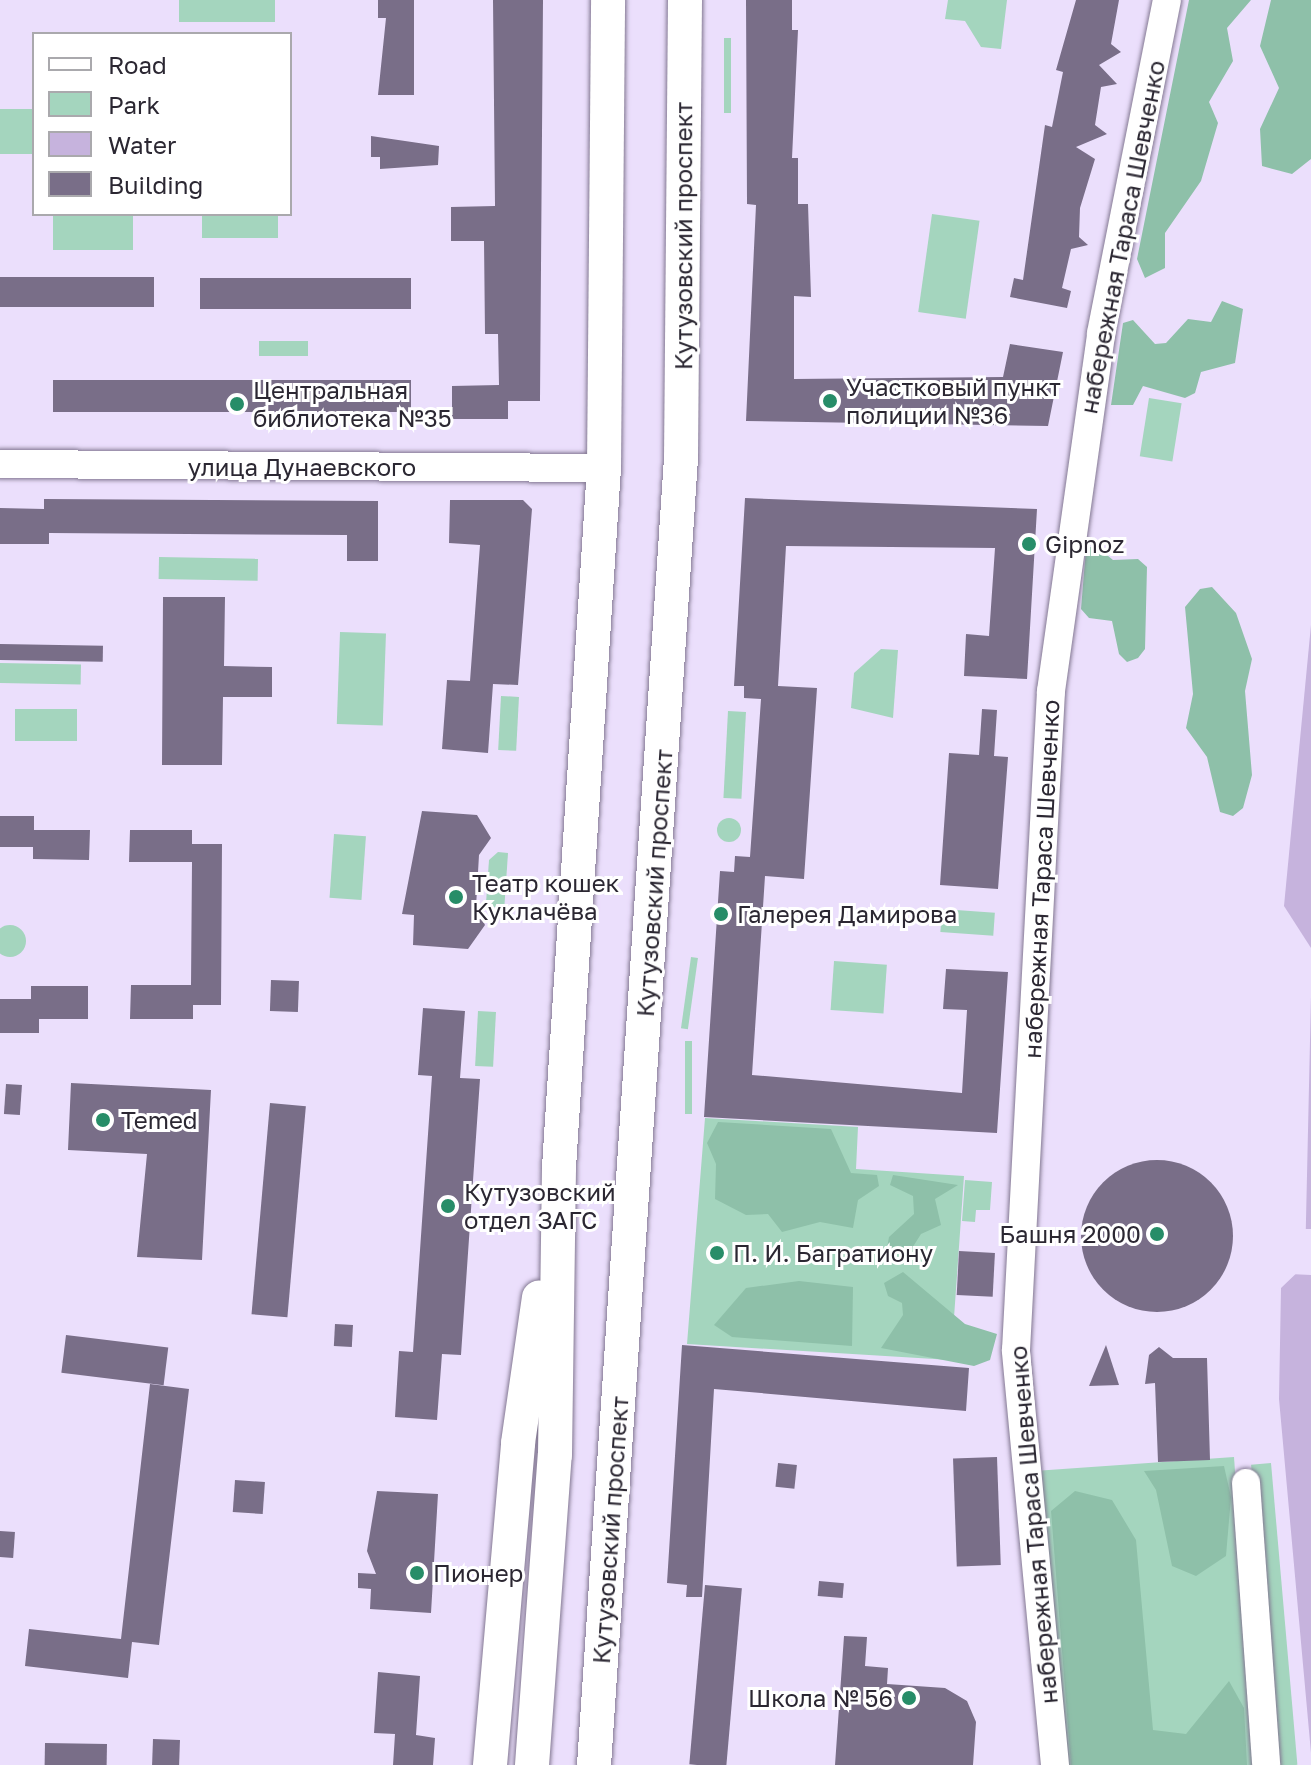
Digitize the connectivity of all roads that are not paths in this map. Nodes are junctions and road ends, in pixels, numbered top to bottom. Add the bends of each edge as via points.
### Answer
1 (608, 0) edge
2 (685, 0) edge
3 (1167, 0) edge
4 (0, 464) edge
5 (604, 468) junction
6 (559, 1167) junction
7 (1246, 1483) dead end
8 (490, 1765) edge
9 (532, 1765) edge
10 (594, 1765) edge
11 (1055, 1765) edge
12 (1266, 1765) edge

1 - 5 main road
2 - 10 main road, Кутузовский проспект via 681,458
3 - 11 street, набережная Тараса Шевченко via 1101,333 1051,691 1016,1350
4 - 5 street, улица Дунаевского
5 - 6 main road
6 - 8 main road via 518,1443
6 - 9 main road via 555,1455
7 - 12 street

